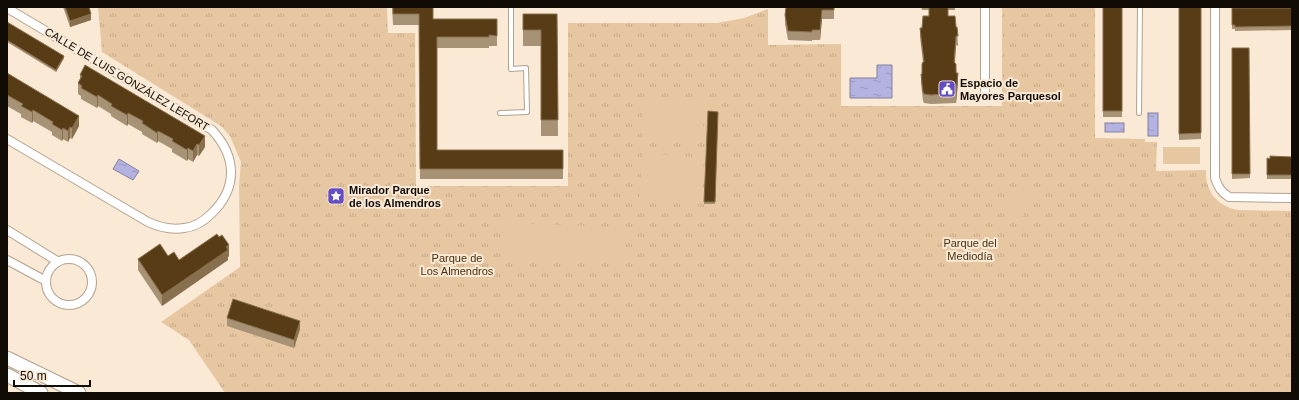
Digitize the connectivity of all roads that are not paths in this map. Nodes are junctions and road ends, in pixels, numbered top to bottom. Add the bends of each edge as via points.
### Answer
1 (511, 7) edge
2 (985, 7) edge
3 (1140, 7) edge
4 (1215, 7) edge
5 (7, 8) edge
6 (985, 96) dead end
7 (500, 113) dead end
8 (1139, 113) dead end
9 (7, 139) edge
10 (1292, 198) edge
11 (7, 230) edge
12 (7, 260) edge
13 (57, 261) junction
14 (46, 281) junction
15 (7, 358) edge
16 (7, 375) edge
17 (41, 393) edge
18 (78, 393) edge

1 - 7 lane via 511,69 526,68 527,112
2 - 6 street
3 - 8 lane
4 - 10 street via 1217,186 1229,197
5 - 9 street, CALLE DE LUIS GONZÁLEZ LEFORT via 212,130 229,154 231,182 220,205 203,221 185,228 169,228 148,222
11 - 13 street
12 - 14 street
13 - 14 street via 50,268
13 - 14 street via 78,260 85,265 92,278 90,294 78,304 63,305 50,296
15 - 18 highway
16 - 17 highway

